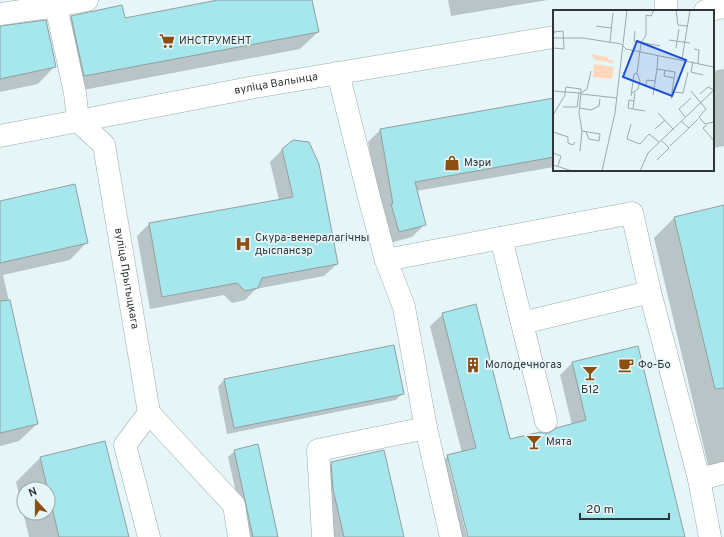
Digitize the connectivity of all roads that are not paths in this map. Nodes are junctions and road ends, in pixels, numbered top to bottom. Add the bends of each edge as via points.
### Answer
1 (87, 0) edge
2 (57, 3) edge
3 (724, 7) edge
4 (710, 10) edge
5 (0, 14) edge
6 (553, 37) edge
7 (338, 73) junction
8 (78, 121) junction
9 (0, 136) edge
10 (501, 238) junction
11 (386, 260) junction
12 (650, 292) junction
13 (522, 323) junction
14 (149, 413) junction
15 (546, 421) dead end
16 (426, 428) junction
17 (724, 473) edge
18 (699, 480) junction
19 (149, 537) edge
20 (239, 537) edge
21 (323, 537) edge
22 (451, 537) edge
23 (710, 537) edge

1 - 2 street
2 - 5 street
2 - 8 street
3 - 4 street
6 - 7 street, вуліца Валынца
7 - 8 street, вуліца Валынца
7 - 11 street
8 - 9 street, вуліца Валынца
8 - 14 street, вуліца Прытыцкага via 104,144
10 - 11 street
10 - 12 street via 632,213
10 - 13 street
11 - 16 street via 404,306
12 - 13 street
12 - 18 street
13 - 15 street
14 - 19 street via 125,445
14 - 20 street via 234,505
16 - 21 street via 318,450
16 - 22 street
17 - 18 street
18 - 23 street

